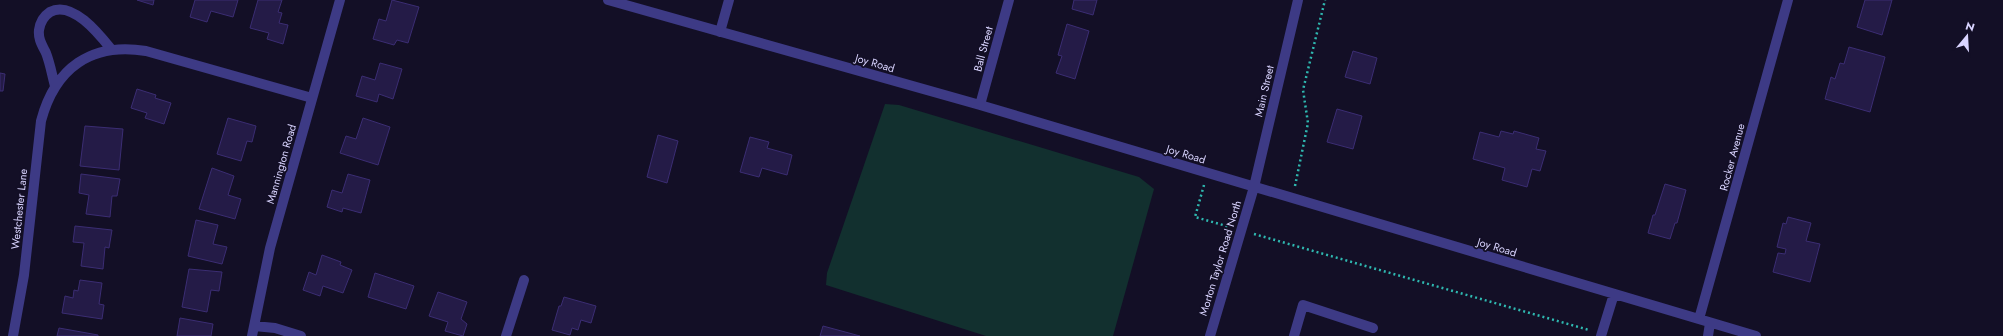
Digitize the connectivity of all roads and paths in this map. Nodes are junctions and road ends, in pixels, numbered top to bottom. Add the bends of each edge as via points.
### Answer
1 (340, 0) edge
2 (608, 0) edge
3 (728, 0) edge
4 (1009, 0) edge
5 (1298, 0) edge
6 (1325, 0) edge
7 (1788, 0) edge
8 (720, 32) junction
9 (111, 49) junction
10 (54, 86) junction
11 (312, 98) junction
12 (980, 105) junction
13 (1254, 187) junction
14 (1201, 192) dead end
15 (1292, 198) junction
16 (1211, 222) dead end
17 (1262, 237) dead end
18 (524, 280) dead end
19 (1614, 294) junction
20 (1699, 320) junction
21 (1710, 323) junction
22 (254, 326) junction
23 (1373, 328) dead end
24 (1587, 330) dead end
25 (13, 336) edge
26 (252, 336) edge
27 (301, 336) edge
28 (506, 336) edge
29 (1210, 336) edge
30 (1294, 336) edge
31 (1601, 336) edge
32 (1708, 336) edge
33 (1756, 336) edge

1 - 11 street, Mannington Road
2 - 8 street, Joy Road
3 - 8 street
4 - 12 street, Ball Street
5 - 13 street, Main Street
6 - 15 path via 1303,90 1308,123
7 - 20 street, Rocker Avenue
8 - 12 street, Joy Road
9 - 10 street, Westchester Lane via 78,62
9 - 10 street via 75,13 58,9 49,13 42,20 39,30 40,42 46,53
9 - 11 street, Westchester Lane via 129,48 146,51
10 - 25 street, Westchester Lane via 41,121 24,276
11 - 22 street, Mannington Road via 270,248
12 - 13 street, Joy Road
13 - 15 street, Joy Road
13 - 29 street, Morton Taylor Road North
14 - 16 path via 1195,217
15 - 19 street, Joy Road
17 - 24 path
18 - 28 street
19 - 20 street, Joy Road
19 - 31 street
20 - 21 street, Joy Road
21 - 32 street
21 - 33 street, Joy Road
22 - 26 street, Mannington Road
22 - 27 street via 275,328
23 - 30 street via 1303,305

